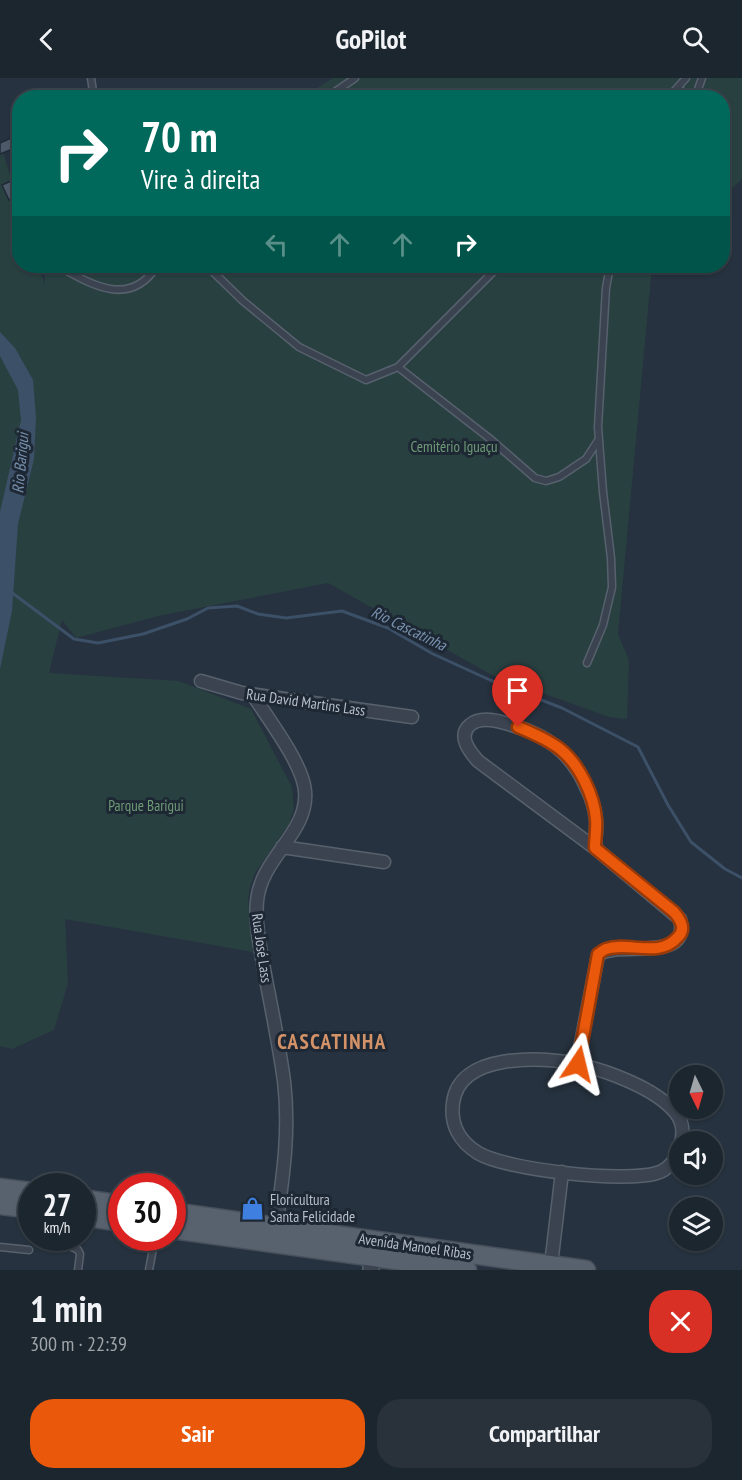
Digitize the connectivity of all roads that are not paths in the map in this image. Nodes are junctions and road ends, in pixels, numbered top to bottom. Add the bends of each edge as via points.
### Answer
1 (355, 78) edge
2 (686, 78) edge
3 (677, 88) joint
4 (338, 90) edge
5 (680, 90) edge
6 (72, 273) edge
7 (153, 273) edge
8 (214, 273) edge
9 (492, 273) edge
10 (609, 273) edge
11 (398, 367) junction
12 (599, 439) junction
13 (587, 663) dead end
14 (201, 681) dead end
15 (253, 695) junction
16 (412, 717) dead end
17 (282, 847) junction
18 (595, 848) junction
19 (384, 862) dead end
20 (578, 1064) junction
21 (681, 1131) edge
22 (669, 1166) edge
23 (561, 1172) junction
24 (0, 1188) edge
25 (18, 1190) edge
26 (0, 1205) edge
27 (18, 1207) edge
28 (186, 1214) edge
29 (276, 1226) junction
30 (186, 1231) edge
31 (0, 1247) edge
32 (18, 1249) edge
33 (78, 1251) edge
34 (153, 1251) edge
35 (371, 1256) edge
36 (549, 1268) edge
37 (78, 1270) edge
38 (149, 1270) edge
39 (467, 1270) edge
40 (586, 1270) edge

1 - 4 lane
2 - 3 lane
3 - 5 lane
6 - 7 lane via 100,287 118,290 139,285
8 - 11 lane via 299,348 366,380
9 - 11 lane
10 - 12 lane
11 - 12 lane via 535,478 546,481 559,477 586,459
12 - 13 lane via 612,587 603,625
14 - 15 street, Rua David Martins Lass
15 - 16 street, Rua David Martins Lass
15 - 17 street, Rua José Lass via 296,764 305,789 302,818
17 - 19 street
17 - 29 street, Rua José Lass via 263,875 257,909 288,1123
18 - 18 street via 592,802 573,763 561,750 518,727 481,720 470,724 464,740 478,760
18 - 20 street via 674,912 682,927 681,934 663,947 615,948 598,954
20 - 21 street via 628,1082 666,1103 676,1113
20 - 23 street via 526,1060 484,1066 459,1087 453,1102 456,1130 478,1153 511,1165
22 - 23 street via 645,1176
23 - 36 street
24 - 25 main road
26 - 27 main road
28 - 29 main road, Avenida Manoel Ribas
29 - 35 main road, Avenida Manoel Ribas
30 - 35 main road, Avenida Manoel Ribas
31 - 32 lane
33 - 37 lane
34 - 38 lane
35 - 36 main road, Avenida Manoel Ribas
35 - 39 main road, Avenida Manoel Ribas
36 - 40 main road, Avenida Manoel Ribas

